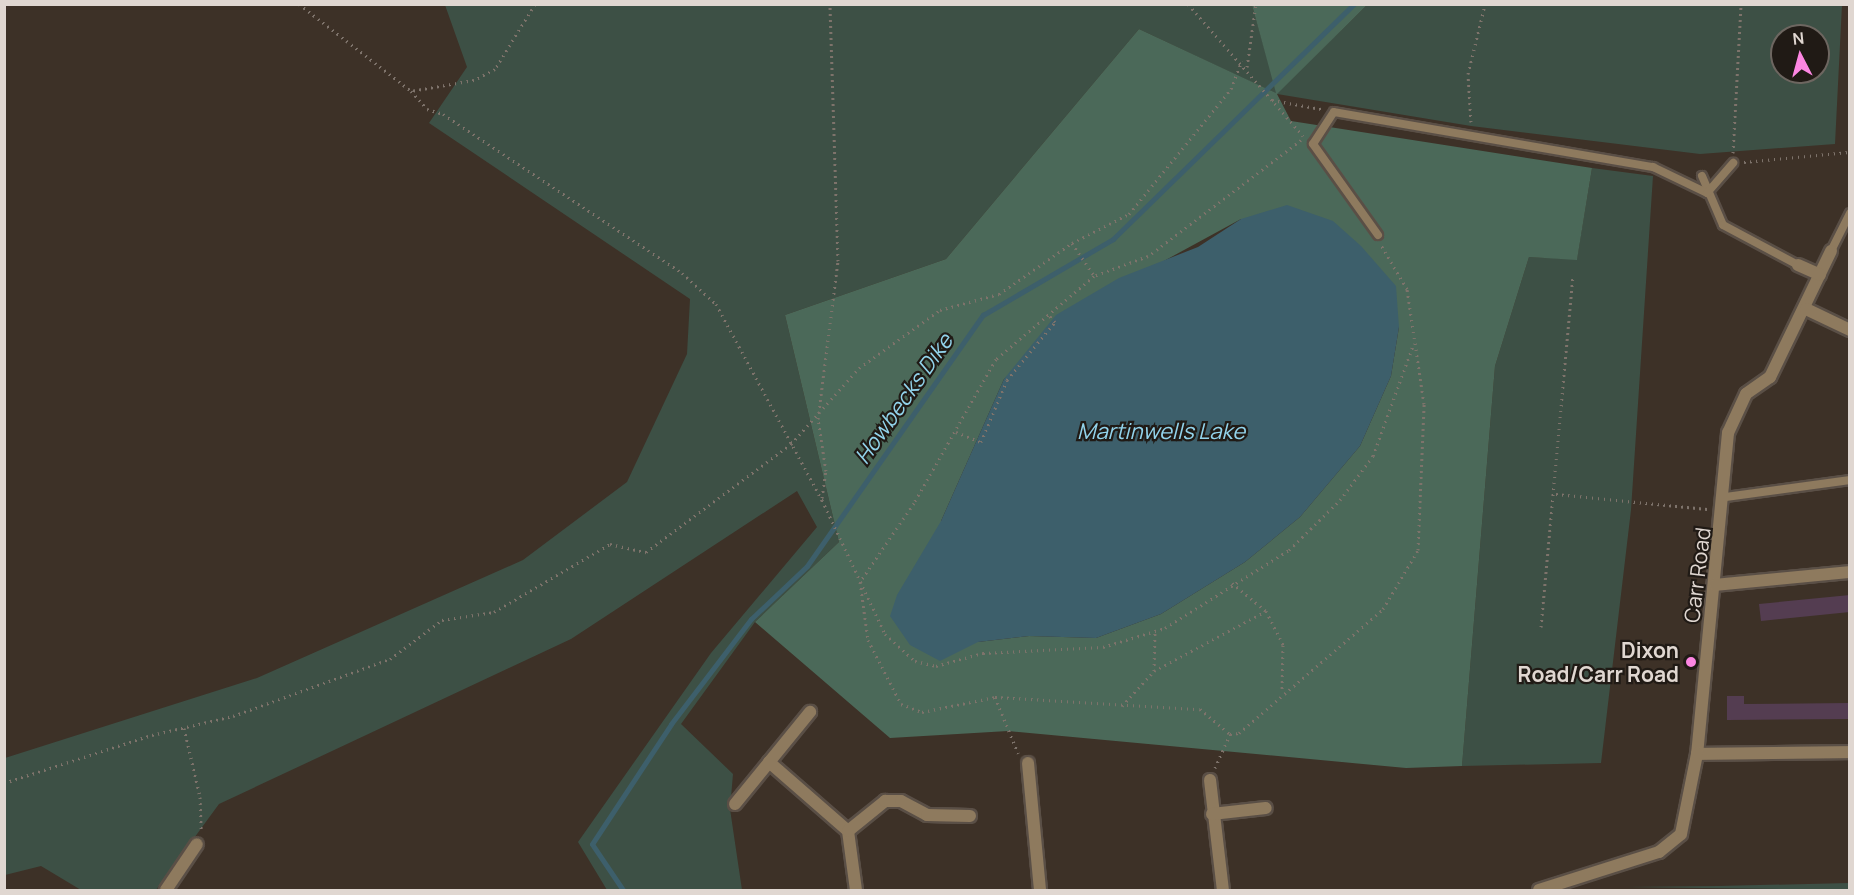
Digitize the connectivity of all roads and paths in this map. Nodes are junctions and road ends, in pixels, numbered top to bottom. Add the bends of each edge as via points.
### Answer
1 (299, 4) edge
2 (535, 4) edge
3 (830, 4) edge
4 (1188, 4) edge
5 (1256, 4) edge
6 (1485, 4) edge
7 (1740, 4) edge
8 (1242, 61) junction
9 (1247, 67) junction
10 (411, 91) junction
11 (1272, 100) junction
12 (1334, 112) junction
13 (1469, 135) junction
14 (1304, 136) junction
15 (1312, 144) junction
16 (1850, 152) edge
17 (1733, 163) junction
18 (1702, 176) dead end
19 (1707, 193) junction
20 (1850, 213) edge
21 (1378, 235) joint
22 (1072, 243) junction
23 (1831, 251) joint
24 (1798, 265) joint
25 (1573, 275) dead end
26 (1820, 275) junction
27 (1094, 276) junction
28 (1806, 309) junction
29 (1048, 314) junction
30 (1850, 330) edge
31 (1414, 343) junction
32 (819, 419) junction
33 (956, 432) junction
34 (791, 444) junction
35 (1850, 480) edge
36 (1556, 494) junction
37 (1726, 497) junction
38 (822, 500) junction
39 (1724, 510) junction
40 (1850, 572) edge
41 (860, 582) junction
42 (1232, 583) junction
43 (1715, 585) junction
44 (1266, 611) junction
45 (1541, 627) dead end
46 (1155, 631) junction
47 (1154, 671) junction
48 (1282, 694) junction
49 (995, 697) junction
50 (1122, 706) junction
51 (810, 712) dead end
52 (184, 728) junction
53 (1230, 734) junction
54 (1850, 752) edge
55 (1697, 754) junction
56 (769, 762) junction
57 (1028, 763) joint
58 (1210, 780) joint
59 (4, 783) edge
60 (735, 804) dead end
61 (1266, 808) dead end
62 (1212, 814) junction
63 (970, 816) dead end
64 (848, 831) junction
65 (197, 844) joint
66 (166, 891) edge
67 (856, 891) edge
68 (1040, 891) edge
69 (1223, 891) edge
70 (1539, 891) edge

1 - 10 path
2 - 10 path via 495,69 474,80
3 - 32 path via 838,261
4 - 8 path
5 - 9 path
6 - 13 path via 1468,74
7 - 17 path
8 - 9 path
8 - 22 path via 1232,89 1129,214
9 - 11 path
10 - 34 path via 427,109 443,114 682,273 716,304
11 - 12 path
11 - 14 path
12 - 13 lane
12 - 15 lane
13 - 19 lane via 1653,167
14 - 15 path
14 - 27 path via 1294,149 1148,256
15 - 21 lane
16 - 17 path
17 - 19 lane
18 - 19 lane
19 - 24 lane via 1724,225
20 - 23 lane
21 - 31 path via 1383,255 1407,289
22 - 27 path
22 - 32 path via 999,294 940,310 859,368
23 - 26 street, Carr Road
24 - 26 street
25 - 36 path
26 - 28 street, Carr Road
27 - 29 path
28 - 30 street
28 - 37 street, Carr Road via 1770,376 1746,394 1728,433
29 - 33 path via 996,358
29 - 33 path via 1055,322 1008,380 981,442
31 - 42 path via 1373,456 1347,492 1290,550
31 - 48 path via 1424,404 1418,550 1383,609
32 - 34 path
32 - 38 path via 826,471
33 - 41 path
34 - 38 path
34 - 52 path via 646,552 610,544 494,612 442,620 390,659 233,716
35 - 37 lane
36 - 39 path
36 - 45 path
37 - 39 street, Carr Road
38 - 41 path
39 - 43 street, Carr Road
40 - 43 street
41 - 46 path via 885,634 915,661 936,666 983,653 1103,647
41 - 49 path via 868,640 901,704 922,712
42 - 44 path
42 - 46 path
43 - 55 street, Carr Road
44 - 47 path
44 - 48 path via 1283,645
46 - 47 path
47 - 50 path
48 - 53 path
49 - 50 path
49 - 57 path via 1013,749
50 - 53 path via 1200,709
51 - 56 street
52 - 59 path
52 - 65 path via 200,797
53 - 58 path
54 - 55 street
55 - 70 street, Carr Road via 1681,834 1659,852
56 - 60 street
56 - 64 street
57 - 68 street
58 - 62 street
61 - 62 street
62 - 69 street
63 - 64 street via 927,816 901,801 885,801
64 - 67 street
65 - 66 street

